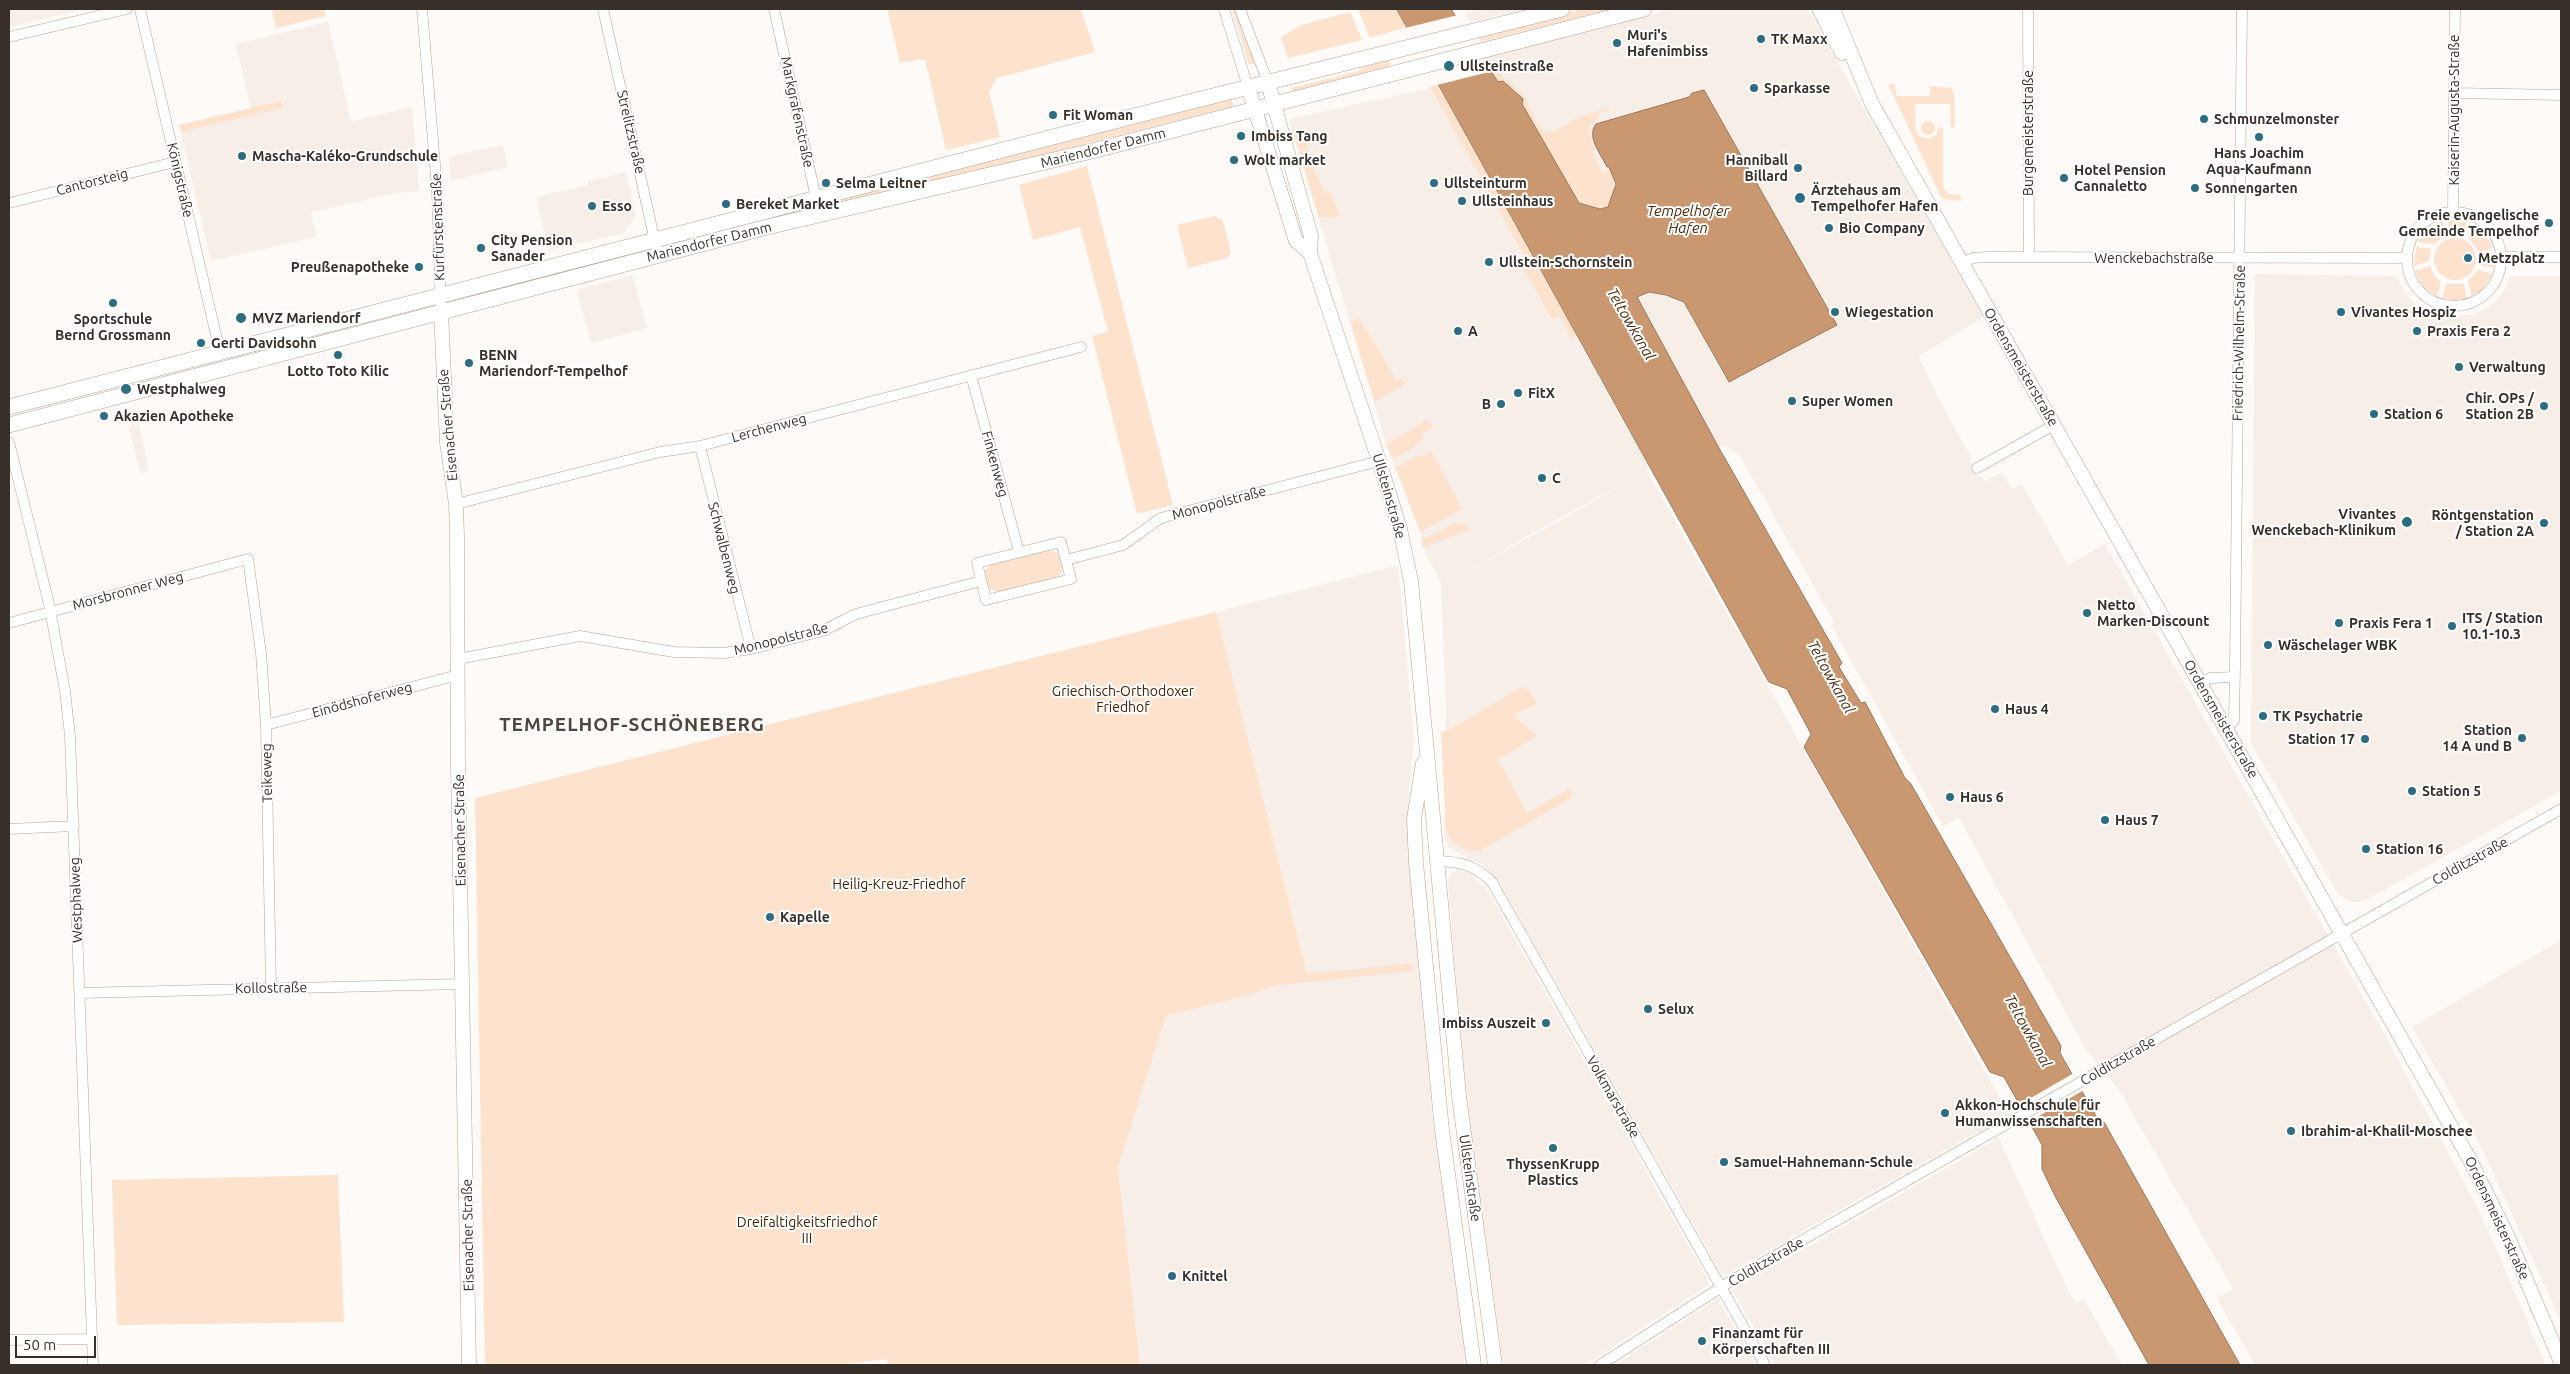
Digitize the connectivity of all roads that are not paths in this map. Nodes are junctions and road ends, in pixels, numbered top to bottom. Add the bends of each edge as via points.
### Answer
1 (128, 9) edge
2 (140, 9) edge
3 (422, 9) edge
4 (604, 9) edge
5 (774, 9) edge
6 (1224, 9) edge
7 (1240, 9) edge
8 (1562, 9) edge
9 (1644, 9) edge
10 (1819, 9) edge
11 (1833, 9) edge
12 (2028, 9) edge
13 (2242, 9) edge
14 (2455, 9) edge
15 (9, 37) edge
16 (1268, 83) junction
17 (1863, 85) junction
18 (1248, 88) junction
19 (2454, 93) junction
20 (2561, 96) edge
21 (1273, 104) junction
22 (1254, 109) junction
23 (175, 162) junction
24 (816, 198) junction
25 (9, 203) edge
26 (2453, 211) junction
27 (820, 216) junction
28 (657, 248) junction
29 (1310, 254) junction
30 (2029, 257) junction
31 (2502, 257) junction
32 (2561, 257) edge
33 (2240, 258) junction
34 (2406, 258) junction
35 (1962, 264) junction
36 (440, 295) junction
37 (441, 311) junction
38 (1081, 347) dead end
39 (220, 352) junction
40 (971, 376) junction
41 (9, 407) edge
42 (9, 425) edge
43 (2054, 425) junction
44 (9, 442) edge
45 (700, 446) junction
46 (1379, 461) junction
47 (1978, 468) dead end
48 (456, 504) junction
49 (1019, 552) junction
50 (248, 559) joint
51 (1066, 560) junction
52 (981, 581) junction
53 (51, 612) junction
54 (9, 623) edge
55 (751, 649) junction
56 (458, 659) junction
57 (458, 675) junction
58 (2235, 677) junction
59 (2200, 683) junction
60 (266, 724) junction
61 (2226, 727) junction
62 (1426, 748) junction
63 (2561, 809) edge
64 (74, 826) junction
65 (9, 829) edge
66 (1438, 861) junction
67 (1416, 863) junction
68 (2342, 933) junction
69 (463, 984) junction
70 (271, 988) junction
71 (1449, 990) junction
72 (1428, 992) junction
73 (80, 993) junction
74 (1721, 1287) junction
75 (92, 1339) junction
76 (9, 1340) edge
77 (2561, 1362) edge
78 (93, 1365) edge
79 (469, 1365) edge
80 (1474, 1365) edge
81 (1496, 1365) edge
82 (1600, 1365) edge
83 (1765, 1365) edge

1 - 15 street
2 - 23 street, Königstraße
3 - 36 street, Kurfürstenstraße via 432,103
4 - 28 street, Strelitzstraße
5 - 24 street, Markgrafenstraße
6 - 18 street, Ullsteinstraße
7 - 16 street, Ullsteinstraße
8 - 16 main road, Mariendorfer Damm
9 - 21 main road, Mariendorfer Damm
10 - 17 street, Ordensmeisterstraße
11 - 17 street, Ordensmeisterstraße
12 - 30 street, Burgemeisterstraße
13 - 33 street, Friedrich-Wilhelm-Straße
14 - 19 street, Kaiserin-Augusta-Straße
16 - 18 main road, Mariendorfer Damm
16 - 21 street, Ullsteinstraße
17 - 35 street, Ordensmeisterstraße
18 - 22 street, Ullsteinstraße
18 - 24 main road, Mariendorfer Damm
19 - 20 street
19 - 26 street, Kaiserin-Augusta-Straße
21 - 22 main road, Mariendorfer Damm
21 - 29 street, Ullsteinstraße via 1311,236
22 - 27 main road, Mariendorfer Damm
22 - 29 street, Ullsteinstraße via 1296,241
23 - 25 street, Cantorsteig
23 - 39 street, Königstraße
24 - 27 street, Markgrafenstraße
24 - 28 main road, Mariendorfer Damm
26 - 31 street via 2472,215 2487,224 2497,238
26 - 34 street via 2433,216 2418,228
27 - 28 main road, Mariendorfer Damm
28 - 36 main road, Mariendorfer Damm
28 - 37 main road, Mariendorfer Damm
29 - 46 street, Ullsteinstraße
30 - 33 street, Wenckebachstraße
30 - 35 street, Wenckebachstraße via 1973,258
31 - 32 street
31 - 34 street via 2500,272 2491,288 2476,301 2454,306 2438,303 2419,290 2411,277
33 - 34 street, Wenckebachstraße
33 - 58 street, Friedrich-Wilhelm-Straße
35 - 43 street, Ordensmeisterstraße
36 - 37 street, Eisenacher Straße
36 - 39 main road, Mariendorfer Damm
37 - 42 main road, Mariendorfer Damm
37 - 48 street, Eisenacher Straße via 447,443
38 - 40 street, Lerchenweg
39 - 41 main road, Mariendorfer Damm
40 - 45 street, Lerchenweg
40 - 49 street, Finkenweg
43 - 47 street
43 - 59 street, Ordensmeisterstraße
44 - 53 street, Westphalweg
45 - 48 street, Lerchenweg via 660,452
45 - 55 street, Schwalbenweg
46 - 51 street, Monopolstraße via 1162,518 1123,545
46 - 62 street, Ullsteinstraße via 1400,529 1411,581
48 - 56 street, Eisenacher Straße
49 - 51 street via 1061,542
49 - 52 street via 977,563
50 - 53 street, Morsbronner Weg
50 - 60 street, Teikeweg via 261,653
51 - 52 street via 1071,579 986,600
52 - 55 street, Monopolstraße via 856,614 823,631
53 - 54 street, Morsbronner Weg
53 - 64 street, Westphalweg via 68,719
55 - 56 street, Monopolstraße via 696,654 580,636
56 - 57 street, Eisenacher Straße
57 - 60 street, Einödshoferweg
57 - 69 street, Eisenacher Straße
58 - 59 street via 2210,678
58 - 61 street, Friedrich-Wilhelm-Straße via 2234,721
59 - 61 street, Ordensmeisterstraße
60 - 70 street, Teikeweg
61 - 68 street, Ordensmeisterstraße
62 - 66 street, Ullsteinstraße
62 - 67 street, Ullsteinstraße via 1414,819
63 - 68 street, Colditzstraße
64 - 65 street
64 - 73 street, Westphalweg
66 - 67 street
66 - 71 street, Ullsteinstraße
66 - 74 street, Volkmarstraße via 1463,862 1492,882
67 - 72 street, Ullsteinstraße
68 - 74 street, Colditzstraße
68 - 77 street, Ordensmeisterstraße via 2470,1160 2508,1238
69 - 70 street, Kollostraße
69 - 79 street, Eisenacher Straße
70 - 73 street, Kollostraße
71 - 72 street
71 - 81 street, Ullsteinstraße via 1459,1096
72 - 80 street, Ullsteinstraße via 1447,1170
73 - 75 street, Westphalweg
74 - 82 street, Colditzstraße
74 - 83 street, Volkmarstraße
75 - 76 street
75 - 78 street, Westphalweg

